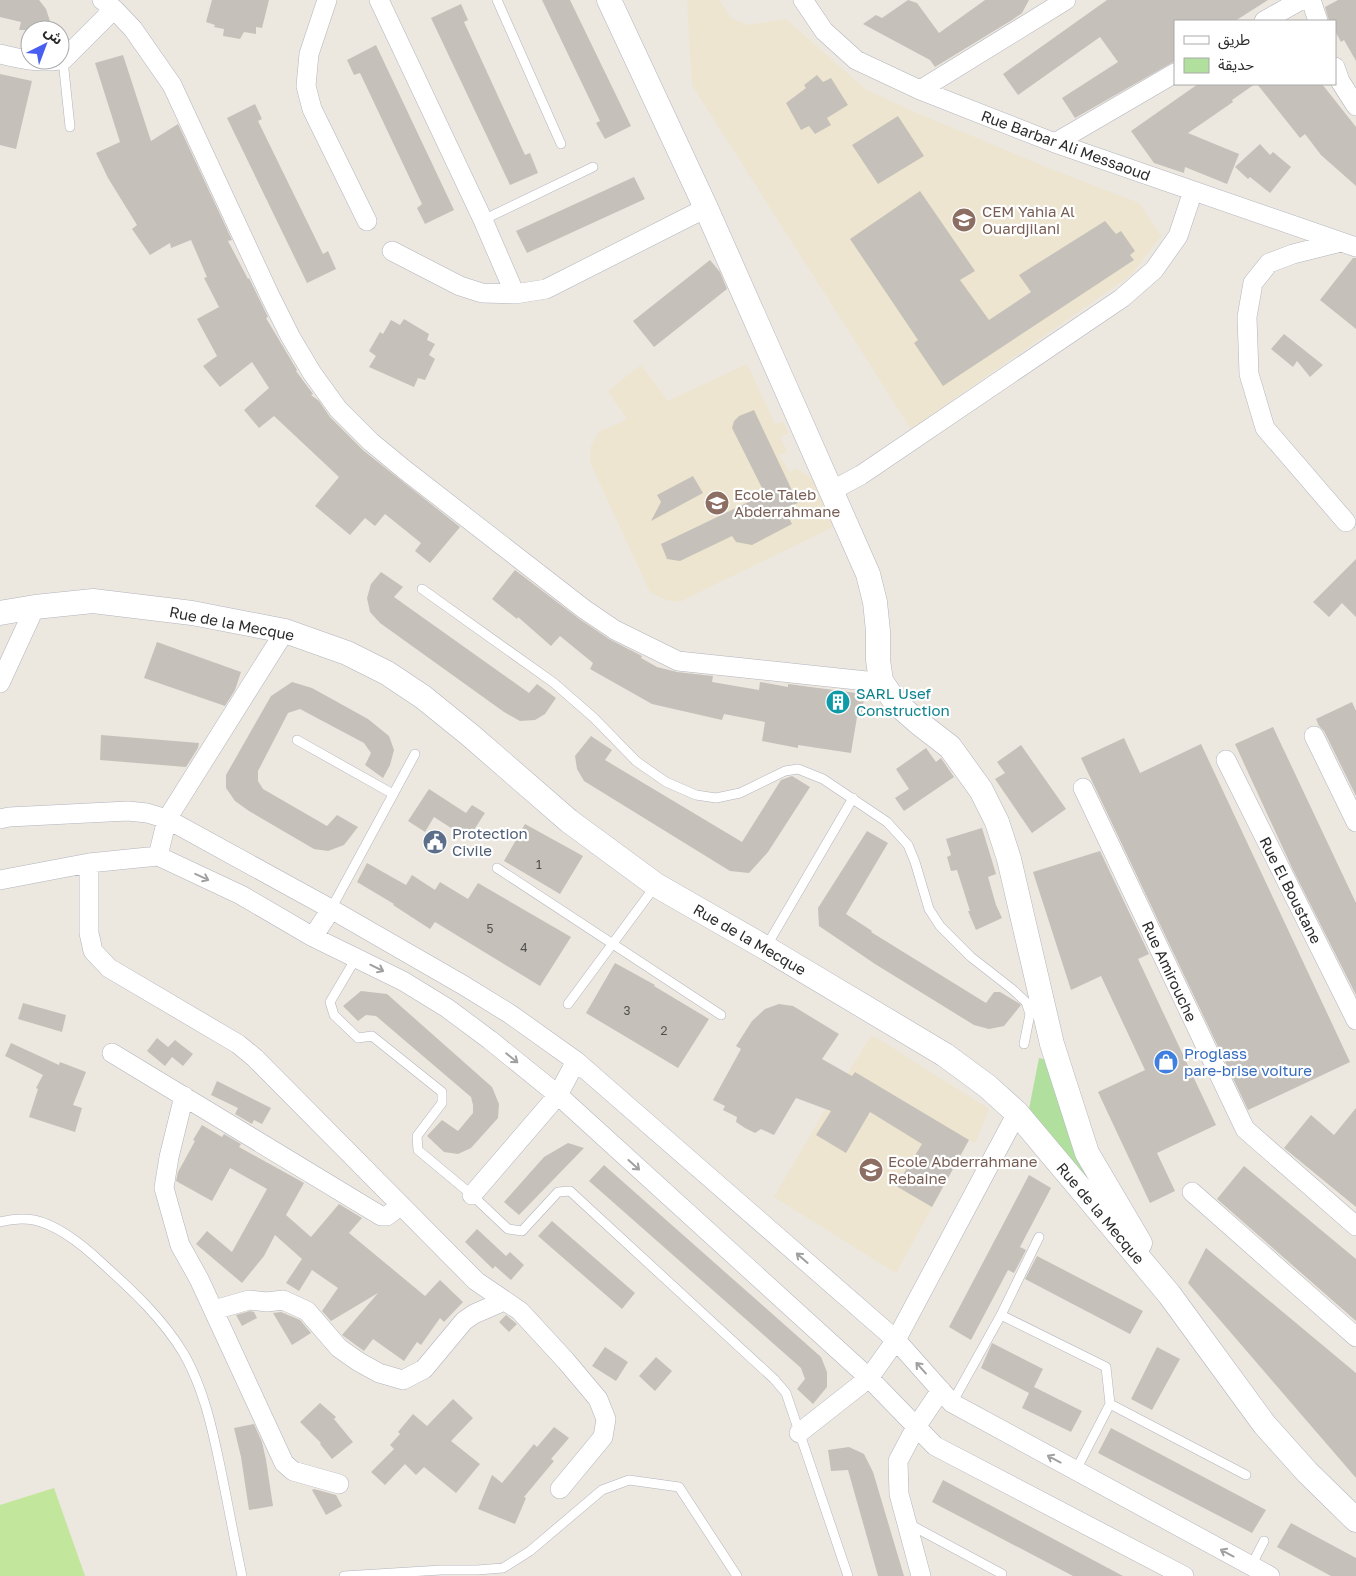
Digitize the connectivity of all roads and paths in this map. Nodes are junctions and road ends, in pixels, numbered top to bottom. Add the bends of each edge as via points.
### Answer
1 (327, 0) edge
2 (379, 0) edge
3 (497, 0) edge
4 (609, 0) edge
5 (804, 0) edge
6 (1066, 0) edge
7 (1301, 0) edge
8 (1311, 0) edge
9 (108, 4) edge
10 (1266, 20) edge
11 (1318, 20) edge
12 (70, 49) edge
13 (0, 54) edge
14 (20, 59) edge
15 (62, 70) edge
16 (1336, 71) edge
17 (1174, 74) edge
18 (920, 90) junction
19 (1356, 106) edge
20 (70, 127) dead end
21 (1055, 143) junction
22 (561, 144) dead end
23 (593, 167) dead end
24 (1194, 191) junction
25 (706, 208) junction
26 (483, 220) junction
27 (367, 221) dead end
28 (1349, 244) edge
29 (392, 251) dead end
30 (515, 294) junction
31 (831, 491) junction
32 (1346, 522) dead end
33 (422, 589) dead end
34 (35, 607) junction
35 (0, 613) edge
36 (285, 631) junction
37 (881, 681) junction
38 (0, 683) edge
39 (1314, 736) dead end
40 (297, 740) dead end
41 (415, 754) dead end
42 (1226, 760) dead end
43 (1083, 788) dead end
44 (394, 794) junction
45 (853, 798) junction
46 (3, 817) edge
47 (167, 819) junction
48 (1356, 822) edge
49 (158, 856) junction
50 (89, 863) junction
51 (498, 868) dead end
52 (0, 880) edge
53 (656, 885) junction
54 (331, 909) junction
55 (313, 938) junction
56 (612, 944) junction
57 (766, 948) junction
58 (356, 958) junction
59 (568, 1004) dead end
60 (721, 1016) dead end
61 (1356, 1020) edge
62 (1024, 1044) dead end
63 (112, 1053) dead end
64 (576, 1061) junction
65 (184, 1096) junction
66 (558, 1096) junction
67 (1016, 1113) junction
68 (1192, 1192) dead end
69 (472, 1195) junction
70 (401, 1205) junction
71 (0, 1222) edge
72 (1356, 1226) edge
73 (1039, 1237) dead end
74 (1169, 1294) junction
75 (504, 1301) junction
76 (214, 1310) junction
77 (1001, 1315) junction
78 (1356, 1337) edge
79 (896, 1340) junction
80 (869, 1378) junction
81 (946, 1396) junction
82 (1110, 1404) junction
83 (916, 1427) junction
84 (799, 1433) junction
85 (1076, 1470) junction
86 (1246, 1475) dead end
87 (340, 1484) dead end
88 (560, 1489) dead end
89 (1356, 1520) edge
90 (907, 1522) junction
91 (1264, 1541) dead end
92 (1248, 1571) edge
93 (1002, 1574) dead end
94 (242, 1576) edge
95 (344, 1576) edge
96 (737, 1576) edge
97 (848, 1576) edge
98 (921, 1576) edge
99 (1184, 1576) edge
100 (1270, 1576) edge

1 - 27 street via 309,54 306,86 312,109
2 - 26 street
3 - 22 lane
4 - 25 street
5 - 18 street, Rue Barbar Ali Messaoud via 824,30 856,60
6 - 18 street
7 - 10 street
8 - 11 street
9 - 12 street
9 - 37 street via 133,29 172,86 270,296 312,373 338,409 371,442 584,609 615,630 678,661
13 - 14 street
15 - 20 lane
16 - 19 street
17 - 21 street
18 - 21 street, Rue Barbar Ali Messaoud
21 - 24 street, Rue Barbar Ali Messaoud
23 - 26 lane
24 - 28 street, Rue Barbar Ali Messaoud
24 - 31 street via 1178,236 1154,270 1122,298 861,475
25 - 30 street via 546,289
25 - 31 street
26 - 30 street
28 - 32 street via 1293,254 1269,263 1253,283 1247,317 1249,374 1265,428
29 - 30 street via 460,286 482,293
31 - 37 street via 868,574 875,602
33 - 45 lane via 554,683 636,761 666,782 696,795 716,798 740,793 785,771 798,770 823,779
34 - 35 street, Rue de la Mecque
34 - 36 street, Rue de la Mecque via 93,601 192,613
34 - 38 street
36 - 47 street
36 - 53 street, Rue de la Mecque via 347,653 387,673 423,697 569,822
37 - 74 street via 896,703 950,747 981,790 997,822 1009,859 1052,1044 1087,1153
39 - 48 street
40 - 44 lane
41 - 44 lane
42 - 61 street, Rue El Boustane
43 - 72 street, Rue Amirouche via 1245,1129
44 - 54 lane
45 - 57 lane
45 - 62 lane via 887,822 908,845 929,910 940,926 971,957 1026,1002 1030,1014
46 - 47 street via 128,811
47 - 49 street
47 - 54 street
49 - 50 street
49 -> 55 street via 242,895
50 - 52 street
50 - 70 street via 93,950 109,968 244,1049
51 - 56 lane
53 - 56 lane
53 - 57 street, Rue de la Mecque
54 - 55 street
54 - 64 street via 510,1014
55 - 58 street
56 - 59 lane
56 - 60 lane
57 - 67 street, Rue de la Mecque via 945,1055 988,1086
58 -> 66 street via 447,1008
58 - 69 lane via 330,1002 334,1015 358,1038 372,1036 442,1092 442,1103 417,1136 418,1150
63 - 65 street
64 - 66 street
79 -> 64 street
65 - 70 street via 381,1216 387,1216
65 - 76 street via 164,1188 180,1245
66 - 69 street
66 -> 80 street
67 - 74 street, Rue de la Mecque
67 - 79 street
68 - 78 street
69 - 84 lane via 508,1229 522,1231 558,1192 570,1191 774,1379 786,1393
70 - 75 street via 476,1281
71 - 94 lane via 17,1218 35,1220 57,1229 89,1251 161,1321 184,1353 208,1409
73 - 77 lane
74 - 89 street, Rue de la Mecque via 1264,1424 1306,1472
75 - 76 street via 464,1321 424,1369 403,1380 379,1373 339,1348 307,1311 283,1300 249,1300
75 - 88 street via 520,1311 566,1361 598,1399 606,1419 603,1437
76 - 87 street via 284,1464 293,1471
77 - 81 lane
77 - 82 lane via 1106,1367
79 - 80 street
81 -> 79 street
80 - 83 street
80 - 84 street
81 - 83 street
85 -> 81 street
82 - 85 lane
82 - 86 lane
83 - 90 street via 898,1461 900,1494
83 - 99 street via 935,1446
84 - 97 lane
92 -> 85 street
90 - 93 lane
90 - 98 street
91 - 92 lane
92 - 100 street
95 - 96 lane via 503,1568 530,1551 602,1490 629,1480 679,1487

